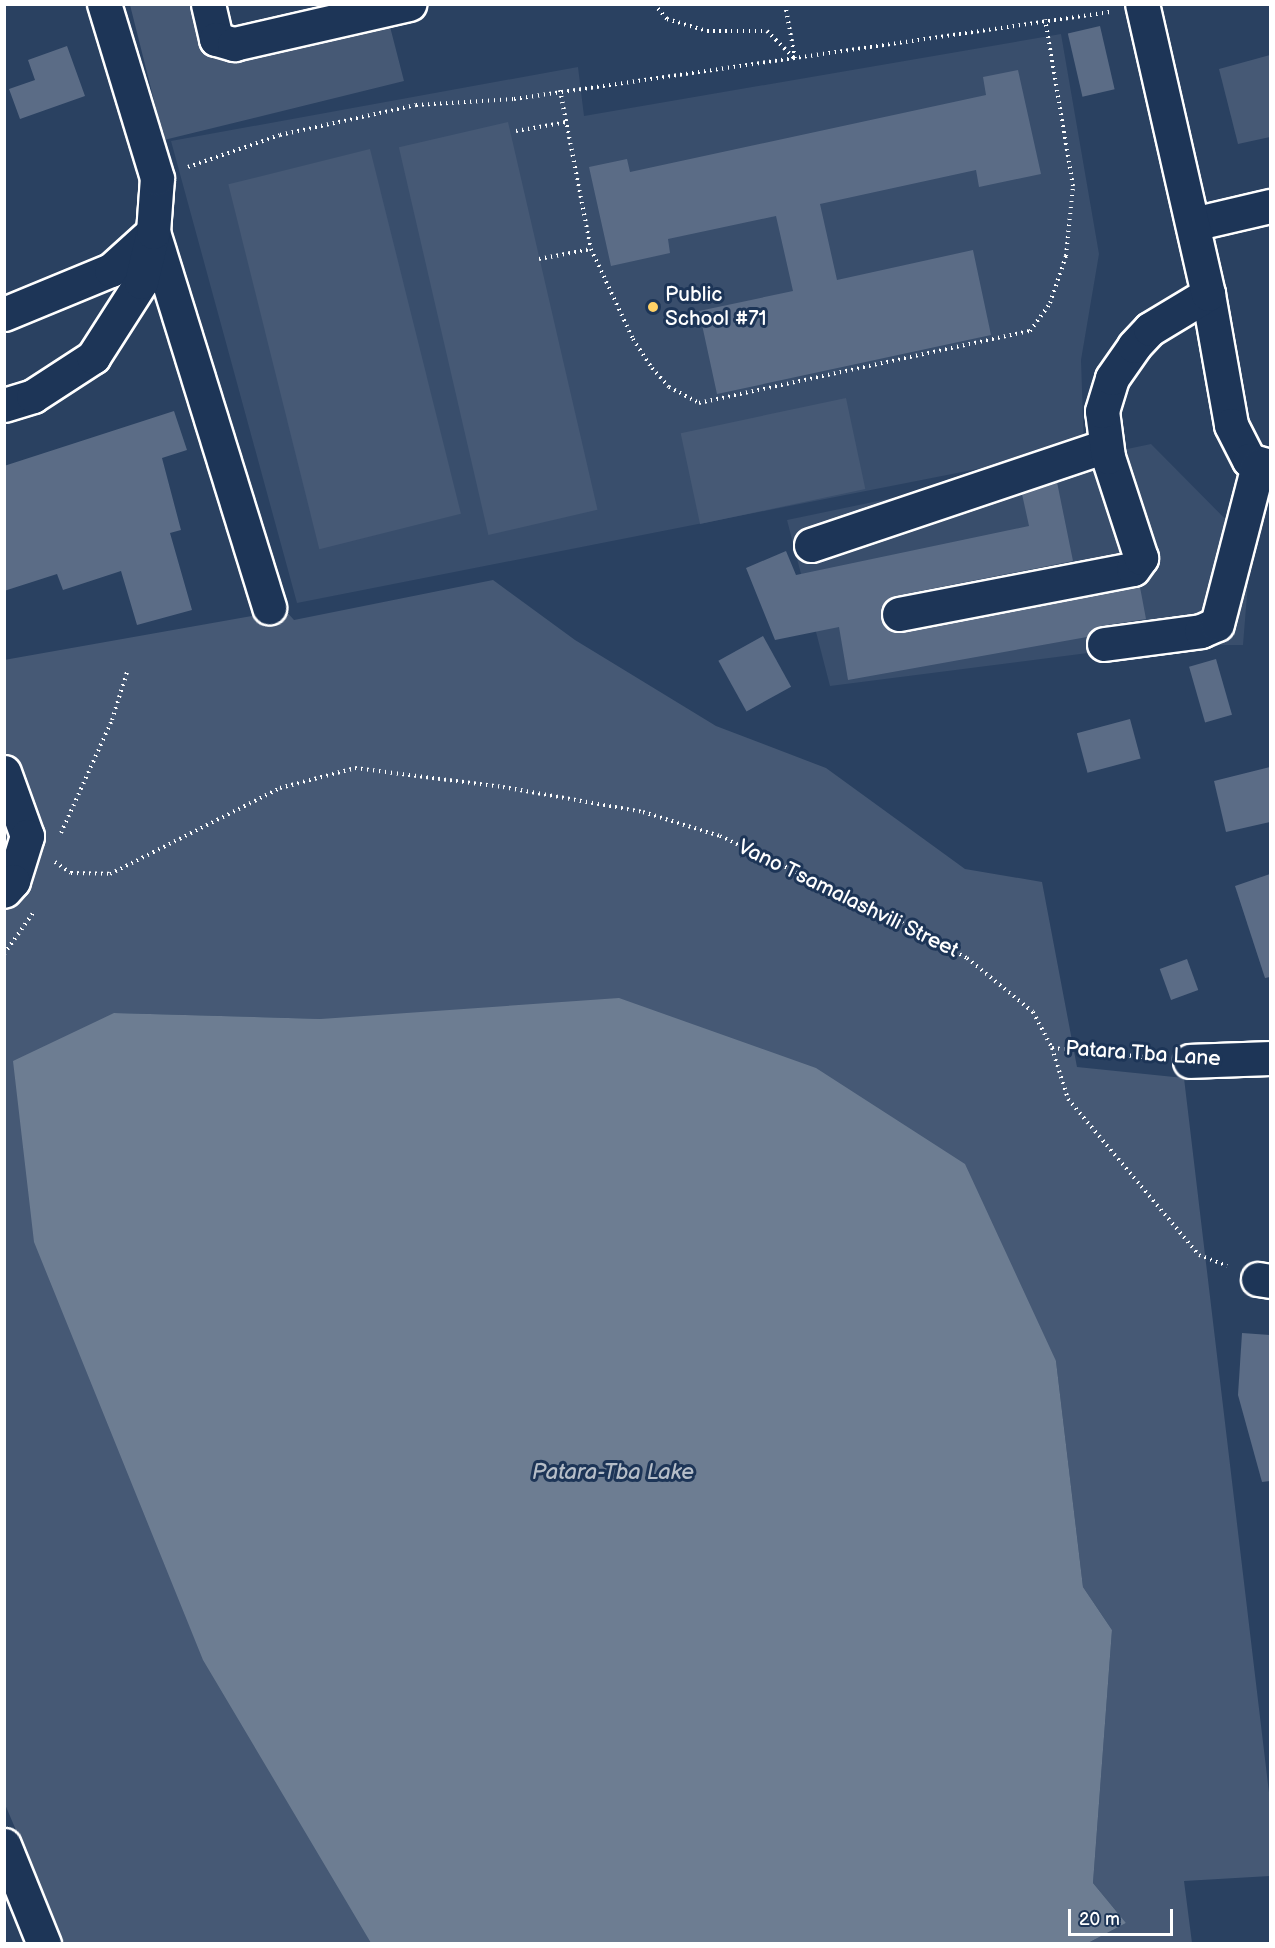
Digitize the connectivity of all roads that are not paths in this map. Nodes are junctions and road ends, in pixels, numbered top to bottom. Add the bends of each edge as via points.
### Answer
1 (104, 4) edge
2 (208, 4) edge
3 (409, 4) edge
4 (1151, 6) edge
5 (1270, 206) edge
6 (1193, 224) junction
7 (153, 232) junction
8 (1208, 294) junction
9 (4, 314) edge
10 (4, 405) edge
11 (1106, 446) junction
12 (1264, 466) edge
13 (811, 544) dead end
14 (269, 607) dead end
15 (899, 614) dead end
16 (1104, 644) dead end
17 (4, 772) edge
18 (4, 891) edge
19 (1270, 1058) edge
20 (1190, 1062) road end
21 (4, 1845) edge
22 (44, 1944) edge

1 - 7 street via 157,178
2 - 3 street via 216,39 234,44
4 - 6 street
5 - 6 street
6 - 8 street
7 - 9 street via 111,270
7 - 10 street via 141,282 93,357 33,396
7 - 14 street
8 - 11 street via 1150,329 1112,378 1102,411
8 - 12 street via 1231,425 1249,460
11 - 13 street
11 - 15 street via 1140,547 1141,558 1133,569
12 - 16 street via 1217,624 1202,631
17 - 18 street via 27,837 13,881
19 - 20 street, Patara Tba Lane
21 - 22 street

